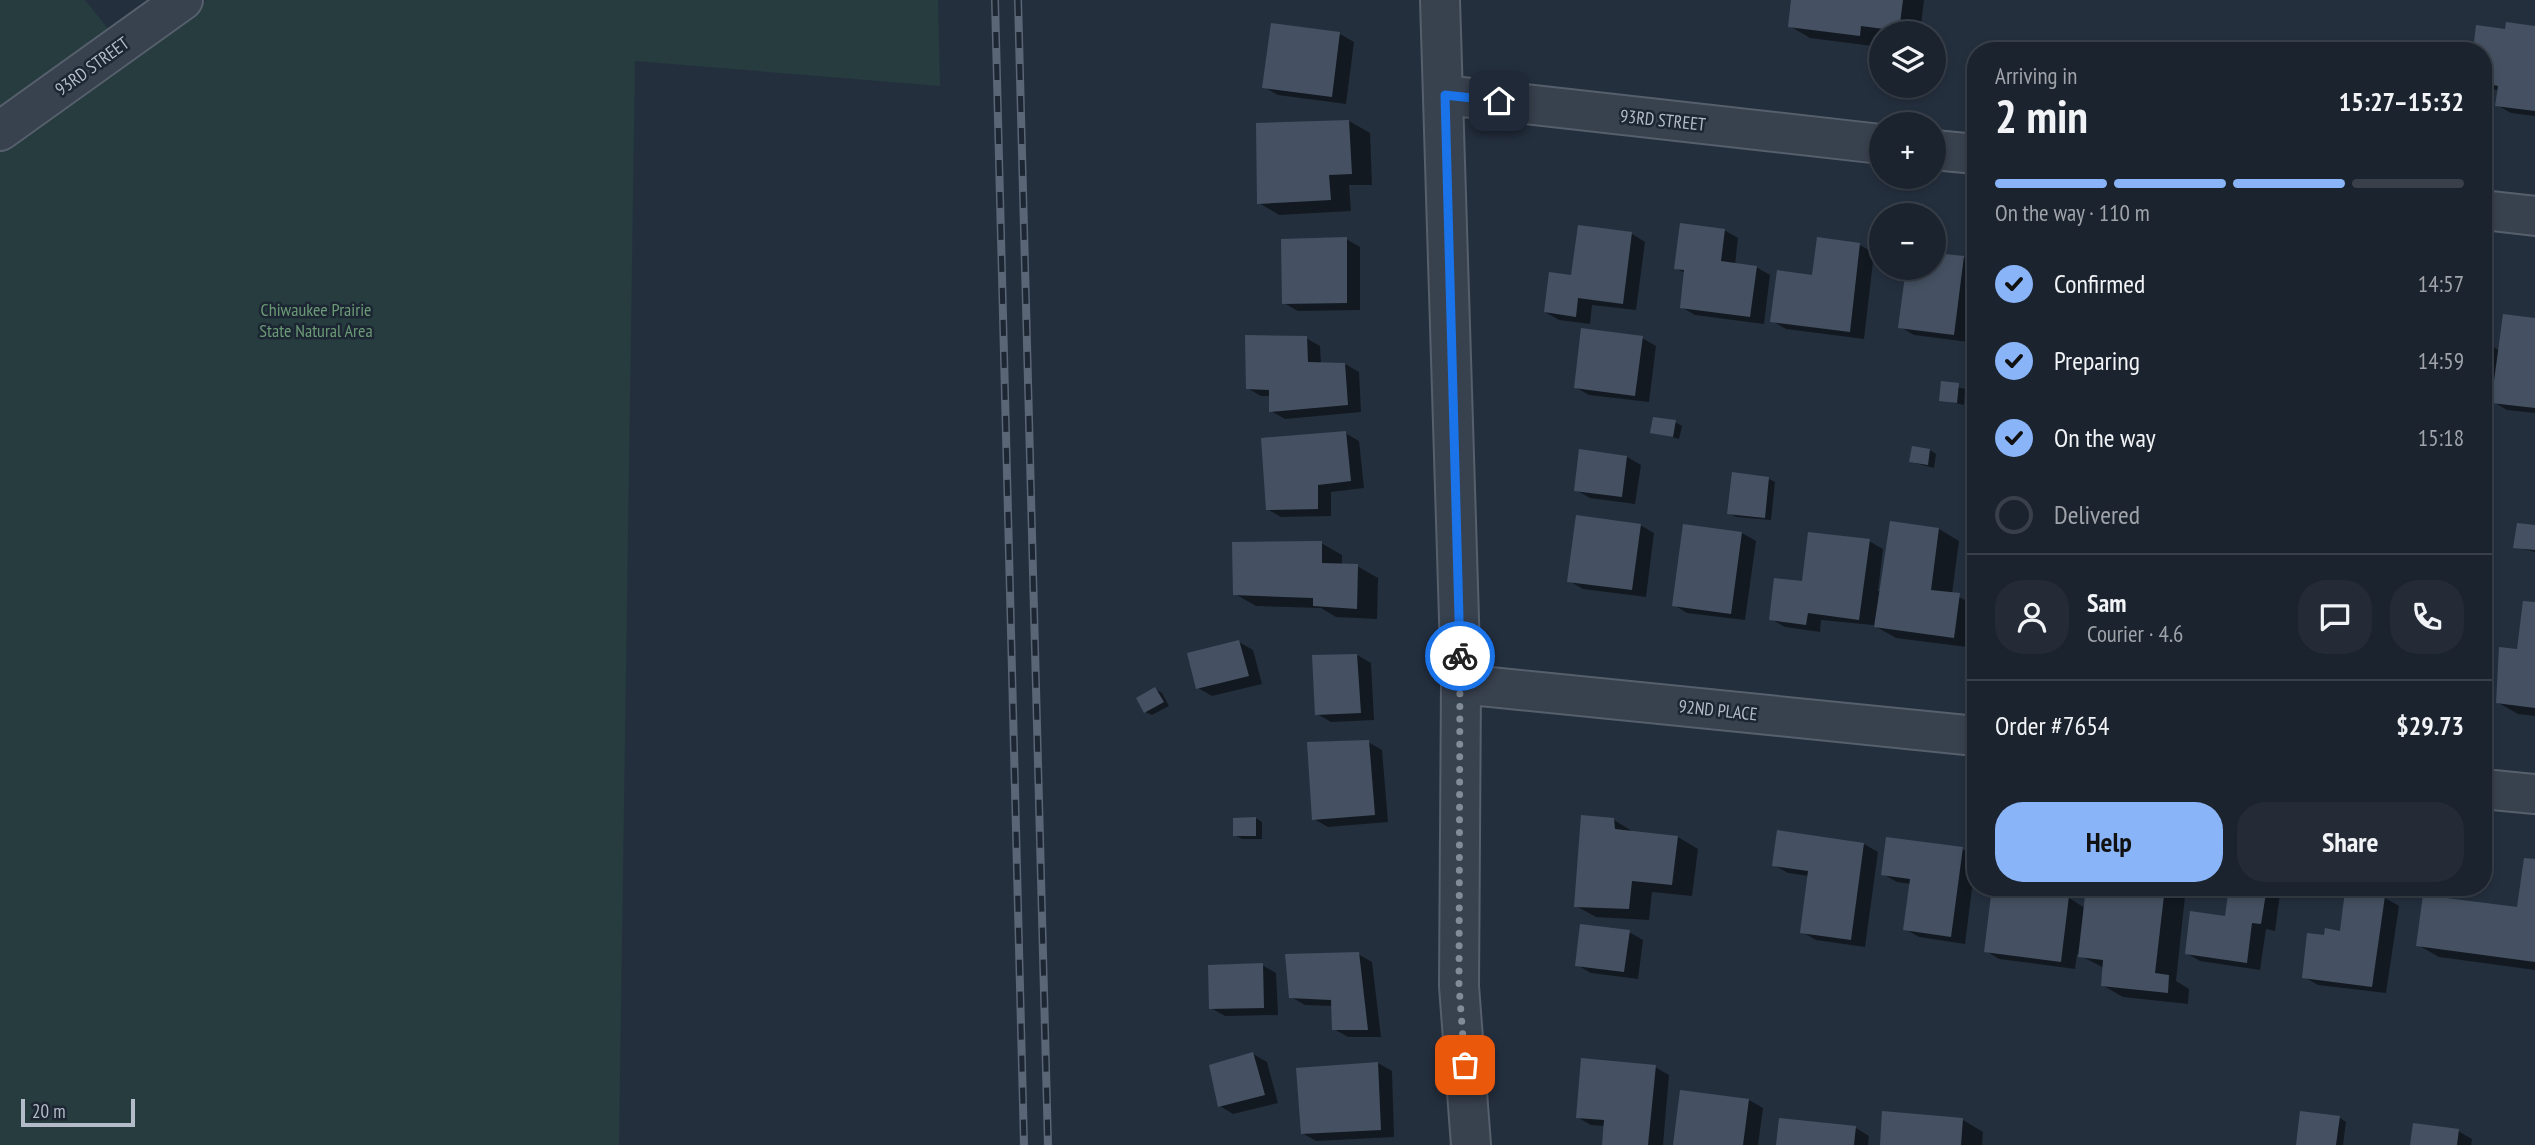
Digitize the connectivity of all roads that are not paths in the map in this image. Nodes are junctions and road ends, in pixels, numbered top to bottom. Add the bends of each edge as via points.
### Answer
1 (183, 0) edge
2 (1440, 0) edge
3 (1445, 95) junction
4 (0, 131) edge
5 (1869, 143) edge
6 (1946, 150) edge
7 (1967, 153) edge
8 (2492, 211) edge
9 (2535, 216) edge
10 (1461, 684) junction
11 (1967, 735) edge
12 (2492, 790) edge
13 (2535, 794) edge
14 (1471, 1145) edge

1 - 4 street, 93RD STREET
2 - 3 street
3 - 5 street, 93RD STREET
3 - 10 street
6 - 7 street
8 - 9 street
10 - 11 street, 92ND PLACE
10 - 14 street via 1459,986
12 - 13 street

